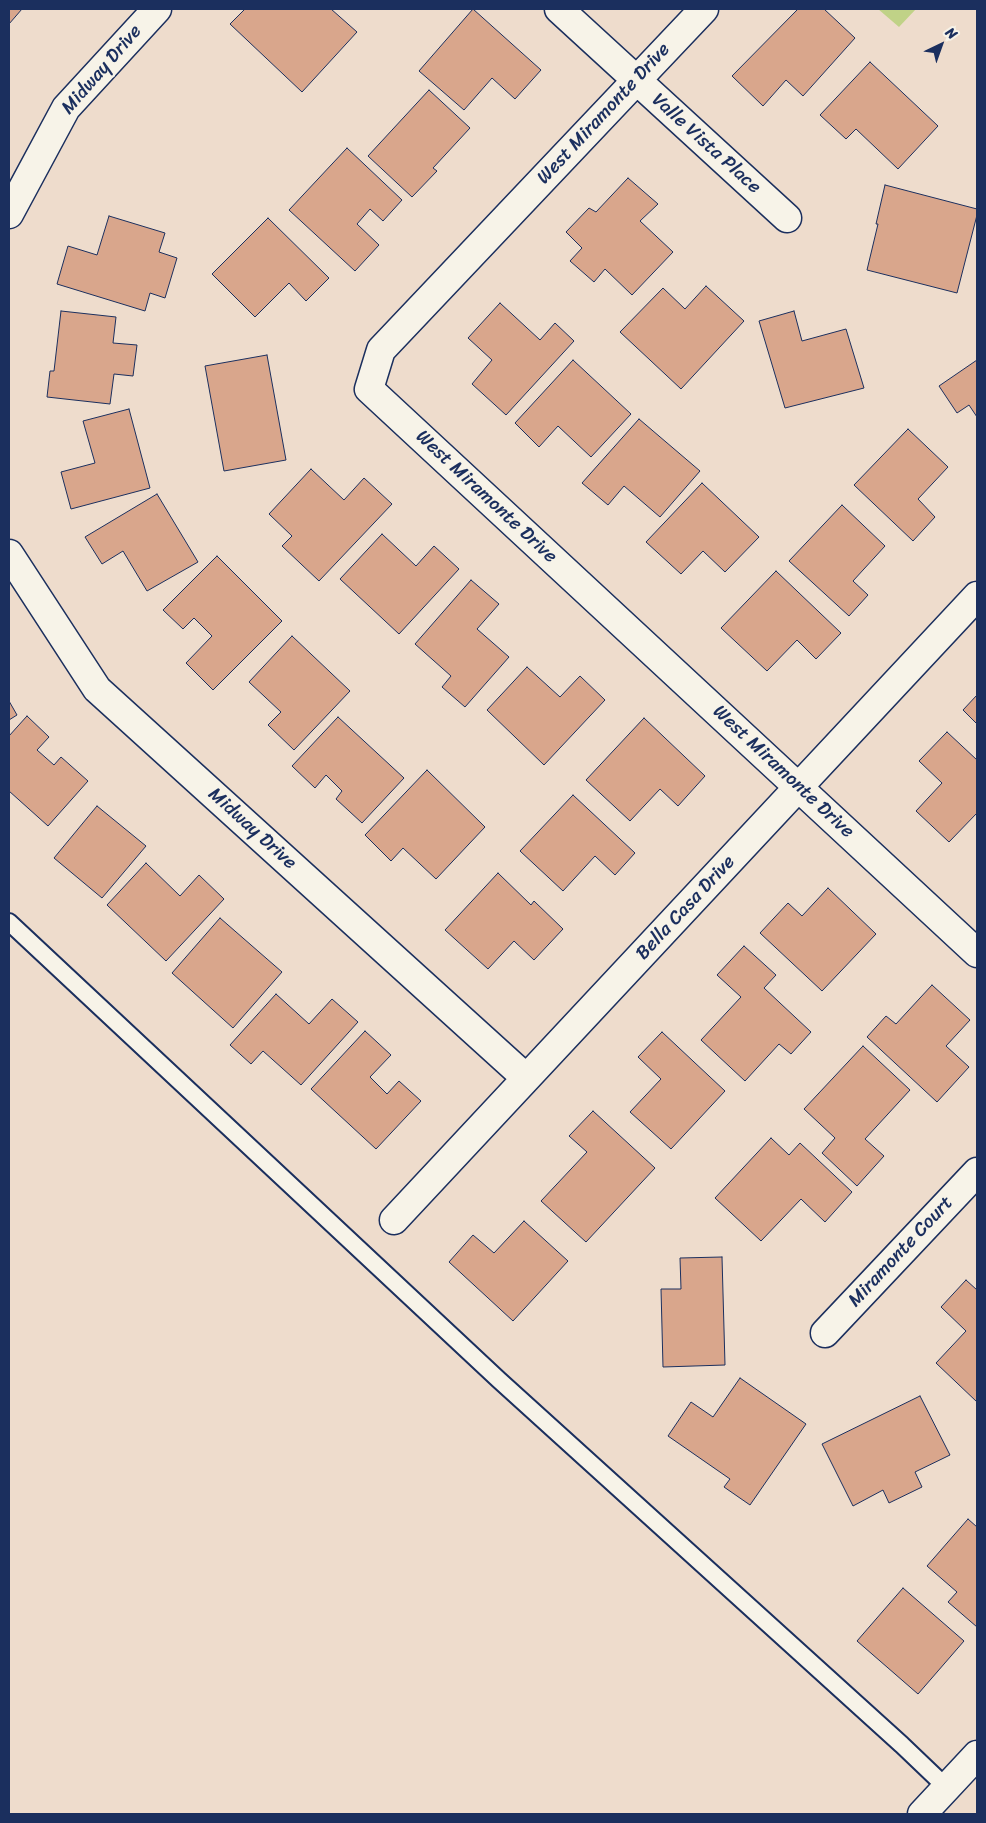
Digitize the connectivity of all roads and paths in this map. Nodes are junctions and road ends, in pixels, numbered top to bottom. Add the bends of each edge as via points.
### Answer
1 (157, 9) edge
2 (559, 9) edge
3 (704, 9) edge
4 (636, 80) junction
5 (9, 214) edge
6 (787, 218) dead end
7 (9, 554) edge
8 (977, 596) edge
9 (799, 786) junction
10 (9, 922) edge
11 (977, 953) edge
12 (526, 1078) junction
13 (977, 1172) edge
14 (394, 1220) dead end
15 (825, 1333) dead end
16 (977, 1755) edge
17 (947, 1788) junction
18 (922, 1814) edge

1 - 5 street, Midway Drive via 66,108
2 - 4 street, Valle Vista Place
3 - 4 street, West Miramonte Drive
4 - 6 street, Valle Vista Place
4 - 9 street, West Miramonte Drive via 381,350 369,389
7 - 12 street, Midway Drive via 98,689
8 - 9 street, Bella Casa Drive
9 - 11 street, West Miramonte Drive
9 - 12 street, Bella Casa Drive
10 - 17 lane via 499,1380
12 - 14 street, Bella Casa Drive
13 - 15 street, Miramonte Court
16 - 17 street
17 - 18 street

